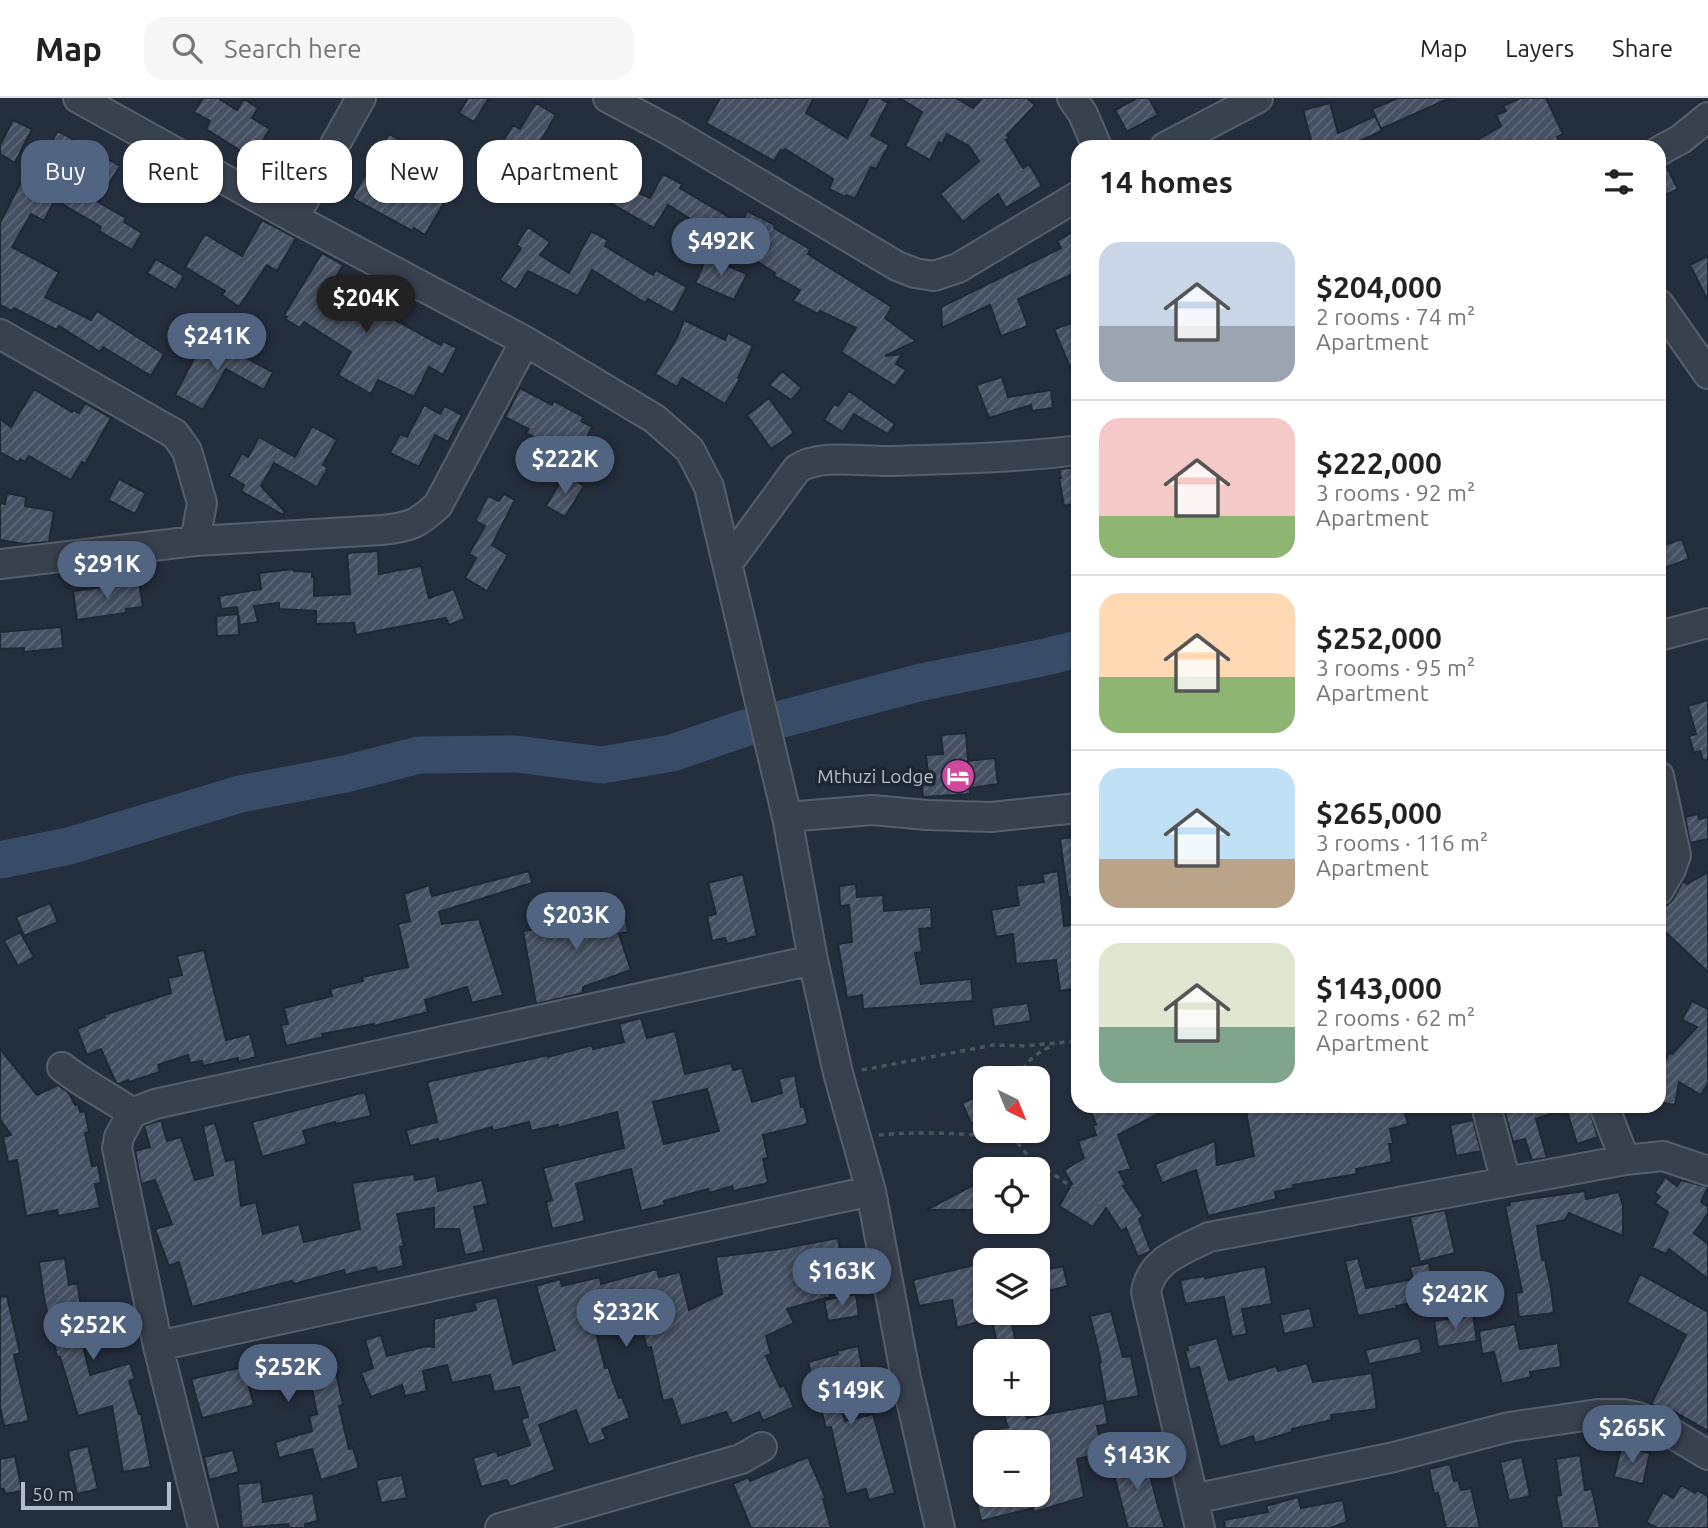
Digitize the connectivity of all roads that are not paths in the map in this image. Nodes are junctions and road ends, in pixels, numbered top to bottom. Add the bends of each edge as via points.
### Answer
1 (78, 98) edge
2 (361, 98) edge
3 (608, 98) edge
4 (1072, 98) edge
5 (1258, 98) edge
6 (1708, 117) edge
7 (1094, 140) edge
8 (1178, 140) edge
9 (1666, 146) edge
10 (1071, 199) edge
11 (293, 218) junction
12 (1666, 314) edge
13 (0, 334) edge
14 (525, 341) junction
15 (1708, 374) edge
16 (1071, 450) edge
17 (195, 541) junction
18 (728, 563) junction
19 (0, 564) edge
20 (1708, 622) edge
21 (1666, 634) edge
22 (1071, 809) edge
23 (788, 817) junction
24 (1666, 838) edge
25 (1666, 871) edge
26 (813, 960) junction
27 (62, 1067) dead end
28 (132, 1113) junction
29 (1488, 1113) edge
30 (1607, 1113) edge
31 (1625, 1160) junction
32 (1708, 1171) edge
33 (1506, 1181) junction
34 (871, 1191) junction
35 (158, 1346) junction
36 (762, 1447) dead end
37 (1708, 1455) edge
38 (1194, 1499) junction
39 (203, 1528) edge
40 (500, 1528) edge
41 (940, 1528) edge
42 (1200, 1528) edge

1 - 11 street
2 - 11 street
3 - 10 street via 915,273 934,276 958,268
4 - 7 street
5 - 8 street
6 - 9 street
11 - 14 street
12 - 15 street
13 - 17 street via 175,434 187,450 202,503
14 - 17 street via 438,505 421,521 382,530
14 - 18 street via 655,419 690,450 709,488
16 - 18 street via 812,461 797,469
17 - 19 street
18 - 23 street
20 - 21 street
22 - 23 street via 991,817 872,810
23 - 26 street
24 - 25 street via 1676,855
26 - 28 street via 155,1104
26 - 34 street
27 - 28 street
28 - 35 street via 117,1148
29 - 33 street
30 - 31 street
31 - 32 street via 1663,1156
31 - 33 street
33 - 38 street via 1209,1237 1159,1266 1149,1277 1146,1292
34 - 35 street
34 - 41 street
35 - 39 street
36 - 40 street via 741,1459
37 - 38 street via 1660,1426 1623,1414 1598,1414 1509,1427 1394,1457
38 - 42 street

